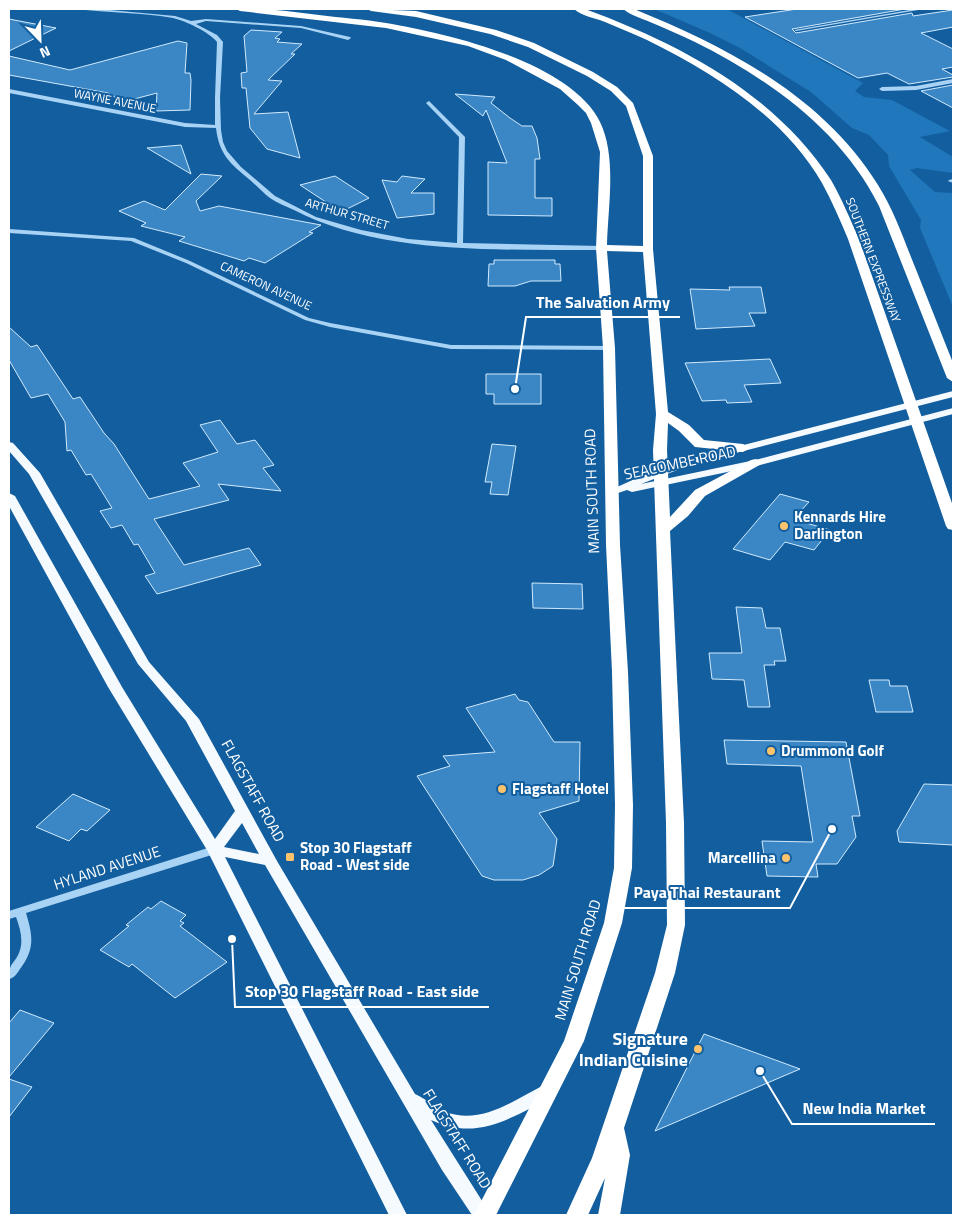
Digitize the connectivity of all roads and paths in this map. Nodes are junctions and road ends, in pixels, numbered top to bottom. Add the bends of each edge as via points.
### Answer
1 (86, 9) edge
2 (240, 9) edge
3 (370, 9) edge
4 (578, 9) edge
5 (627, 9) edge
6 (922, 9) edge
7 (191, 23) junction
8 (796, 30) dead end
9 (348, 38) dead end
10 (953, 81) edge
11 (882, 89) dead end
12 (9, 91) edge
13 (429, 103) dead end
14 (219, 127) junction
15 (9, 231) edge
16 (460, 244) junction
17 (601, 248) junction
18 (648, 249) junction
19 (609, 348) junction
20 (953, 378) edge
21 (953, 394) edge
22 (953, 411) edge
23 (662, 414) junction
24 (9, 445) edge
25 (743, 448) junction
26 (756, 463) junction
27 (661, 477) junction
28 (612, 492) junction
29 (9, 496) edge
30 (953, 526) edge
31 (664, 529) junction
32 (243, 811) junction
33 (214, 850) junction
34 (270, 861) junction
35 (20, 912) junction
36 (9, 915) edge
37 (9, 975) edge
38 (548, 1091) junction
39 (410, 1099) junction
40 (613, 1126) junction
41 (398, 1215) edge
42 (483, 1215) edge
43 (577, 1215) edge
44 (609, 1215) edge

1 - 7 street via 175,17
2 - 17 highway, MAIN SOUTH ROAD via 350,20 430,33 509,58 563,88 590,112 603,143
3 - 18 highway via 416,14 493,32 565,60 614,89 630,105 648,156
4 - 30 highway, SOUTHERN EXPRESSWAY via 655,41 719,78 777,122 816,165 853,240
5 - 20 highway, SOUTHERN EXPRESSWAY via 684,33 756,71 788,94 836,138 873,186 890,218
6 - 8 street
7 - 9 street via 206,20 302,27
7 - 14 street, ARTHUR STREET via 220,42
10 - 11 street via 916,88
12 - 14 street, WAYNE AVENUE via 185,125
13 - 16 street via 462,136
14 - 16 street, ARTHUR STREET via 223,150 247,176 258,187 299,212 377,236
15 - 19 street, CAMERON AVENUE via 132,239 307,319 330,324 451,347
16 - 17 street, ARTHUR STREET
17 - 18 highway
17 - 19 highway, MAIN SOUTH ROAD
18 - 23 highway
19 - 28 highway, MAIN SOUTH ROAD
21 - 25 main road, SEACOMBE ROAD
22 - 26 main road, SEACOMBE ROAD
23 - 25 highway via 684,428 700,444
23 - 27 highway
24 - 32 main road, FLAGSTAFF ROAD via 34,473 144,664 192,719
25 - 27 main road, SEACOMBE ROAD
26 - 27 main road, SEACOMBE ROAD
26 - 31 highway via 700,493
27 - 28 main road, SEACOMBE ROAD
27 - 31 highway
28 - 38 highway, MAIN SOUTH ROAD via 624,805 623,868 613,923 595,979 574,1041
29 - 33 main road via 116,687
31 - 40 highway via 676,925 665,973
32 - 33 main road
32 - 34 main road, FLAGSTAFF ROAD
33 - 34 main road
33 - 35 street, HYLAND AVENUE
33 - 41 main road
34 - 39 main road, FLAGSTAFF ROAD
35 - 36 street, HYLAND AVENUE
35 - 37 street via 28,934 26,951
38 - 39 main road via 494,1119 473,1123 446,1120
38 - 42 highway, MAIN SOUTH ROAD
39 - 42 main road, FLAGSTAFF ROAD via 448,1166
40 - 43 highway via 603,1158
40 - 44 highway via 619,1155

